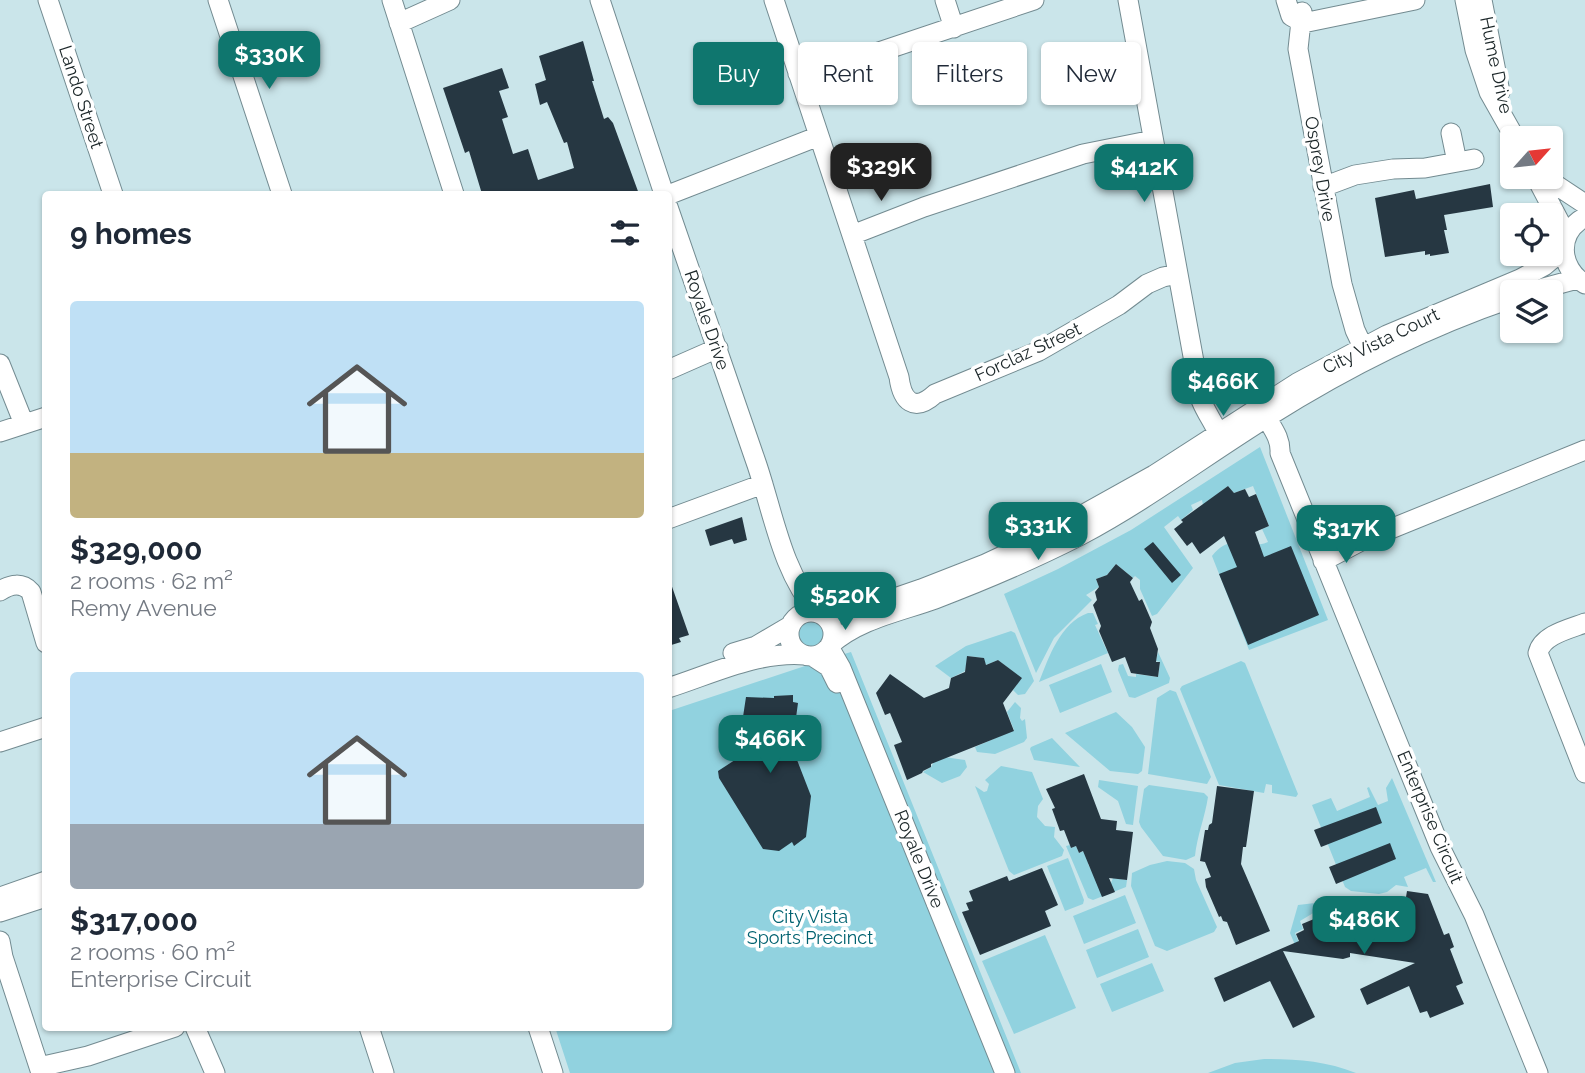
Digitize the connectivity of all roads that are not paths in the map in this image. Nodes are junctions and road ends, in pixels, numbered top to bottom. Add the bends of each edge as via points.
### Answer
1 (48, 0) edge
2 (218, 0) edge
3 (600, 0) edge
4 (774, 0) edge
5 (945, 0) edge
6 (1034, 0) edge
7 (1128, 0) edge
8 (1415, 0) edge
9 (1465, 0) edge
10 (1482, 0) edge
11 (443, 2) edge
12 (1295, 8) edge
13 (977, 9) edge
14 (396, 12) edge
15 (954, 28) junction
16 (898, 46) edge
17 (798, 72) edge
18 (809, 105) edge
19 (1508, 126) edge
20 (1511, 126) edge
21 (1451, 133) dead end
22 (1152, 134) junction
23 (821, 140) junction
24 (1322, 180) junction
25 (1541, 189) edge
26 (1562, 189) edge
27 (112, 191) edge
28 (281, 191) edge
29 (453, 191) edge
30 (663, 191) edge
31 (672, 200) edge
32 (1585, 204) edge
33 (672, 217) edge
34 (1585, 217) edge
35 (851, 231) junction
36 (1565, 242) junction
37 (1179, 280) junction
38 (1581, 282) edge
39 (1563, 285) edge
40 (1500, 303) edge
41 (1362, 353) junction
42 (720, 354) junction
43 (0, 363) edge
44 (672, 369) edge
45 (42, 417) edge
46 (1262, 420) junction
47 (13, 427) edge
48 (1218, 439) junction
49 (1585, 450) edge
50 (765, 488) junction
51 (672, 518) edge
52 (784, 553) junction
53 (1322, 556) junction
54 (0, 592) edge
55 (820, 614) junction
56 (792, 622) junction
57 (1585, 623) edge
58 (42, 632) edge
59 (819, 651) junction
60 (672, 673) edge
61 (672, 687) edge
62 (42, 728) edge
63 (0, 742) edge
64 (1585, 773) edge
65 (42, 882) edge
66 (0, 897) edge
67 (42, 898) edge
68 (0, 912) edge
69 (1, 950) edge
70 (163, 1031) edge
71 (197, 1031) edge
72 (206, 1031) edge
73 (370, 1031) edge
74 (539, 1031) edge
75 (214, 1070) edge
76 (44, 1071) edge
77 (384, 1073) edge
78 (553, 1073) edge
79 (995, 1073) edge
80 (1005, 1073) edge
81 (1538, 1073) edge

1 - 27 street, Lando Street
2 - 28 street
3 - 30 street, Royale Drive
4 - 17 street
5 - 15 street
6 - 13 street
7 - 22 street
8 - 12 street via 1338,14 1310,15
9 - 19 street, Hume Drive via 1481,69
10 - 20 street, Hume Drive
11 - 14 street
12 - 24 street, Osprey Drive
13 - 15 street
14 - 29 street
15 - 16 street
18 - 23 street
21 - 24 street via 1465,161
22 - 35 street via 1121,138
22 - 37 street
23 - 31 street via 715,175
23 - 35 street
24 - 41 street, Osprey Drive via 1342,284
25 - 36 street
26 - 32 street
33 - 42 street, Royale Drive
34 - 36 street, City Vista Court via 1573,226
35 - 37 street, Forclaz Street via 899,377 921,397 1039,351 1147,284 1163,277
36 - 38 street via 1570,271
36 - 41 street, City Vista Court via 1544,266 1432,315
37 - 48 street via 1201,400
38 - 39 street
40 - 41 street, City Vista Court
41 - 46 street, City Vista Court
41 - 48 street, City Vista Court via 1273,396
42 - 44 street
42 - 50 street, Royale Drive
43 - 47 street
45 - 47 street
46 - 48 street, City Vista Court
46 - 53 street, Enterprise Circuit
48 - 55 street, City Vista Court via 1012,552 870,607
48 - 59 street, City Vista Court via 1159,490 1080,536 997,575 861,624
49 - 53 street
50 - 51 street
50 - 52 street, Royale Drive
52 - 55 street via 802,594
52 - 56 street
53 - 81 street, Enterprise Circuit
54 - 58 street via 22,595
55 - 56 street via 805,612
55 - 59 street via 833,632
56 - 59 street via 793,647
56 - 60 street via 756,646
57 - 64 street via 1547,639 1538,653
59 - 61 street via 755,659
59 - 79 street, Royale Drive via 832,672
59 - 80 street, Royale Drive via 841,668
62 - 63 street
65 - 66 street
67 - 68 street
69 - 76 street
70 - 76 street
71 - 75 street
72 - 75 street
73 - 77 street
74 - 78 street

